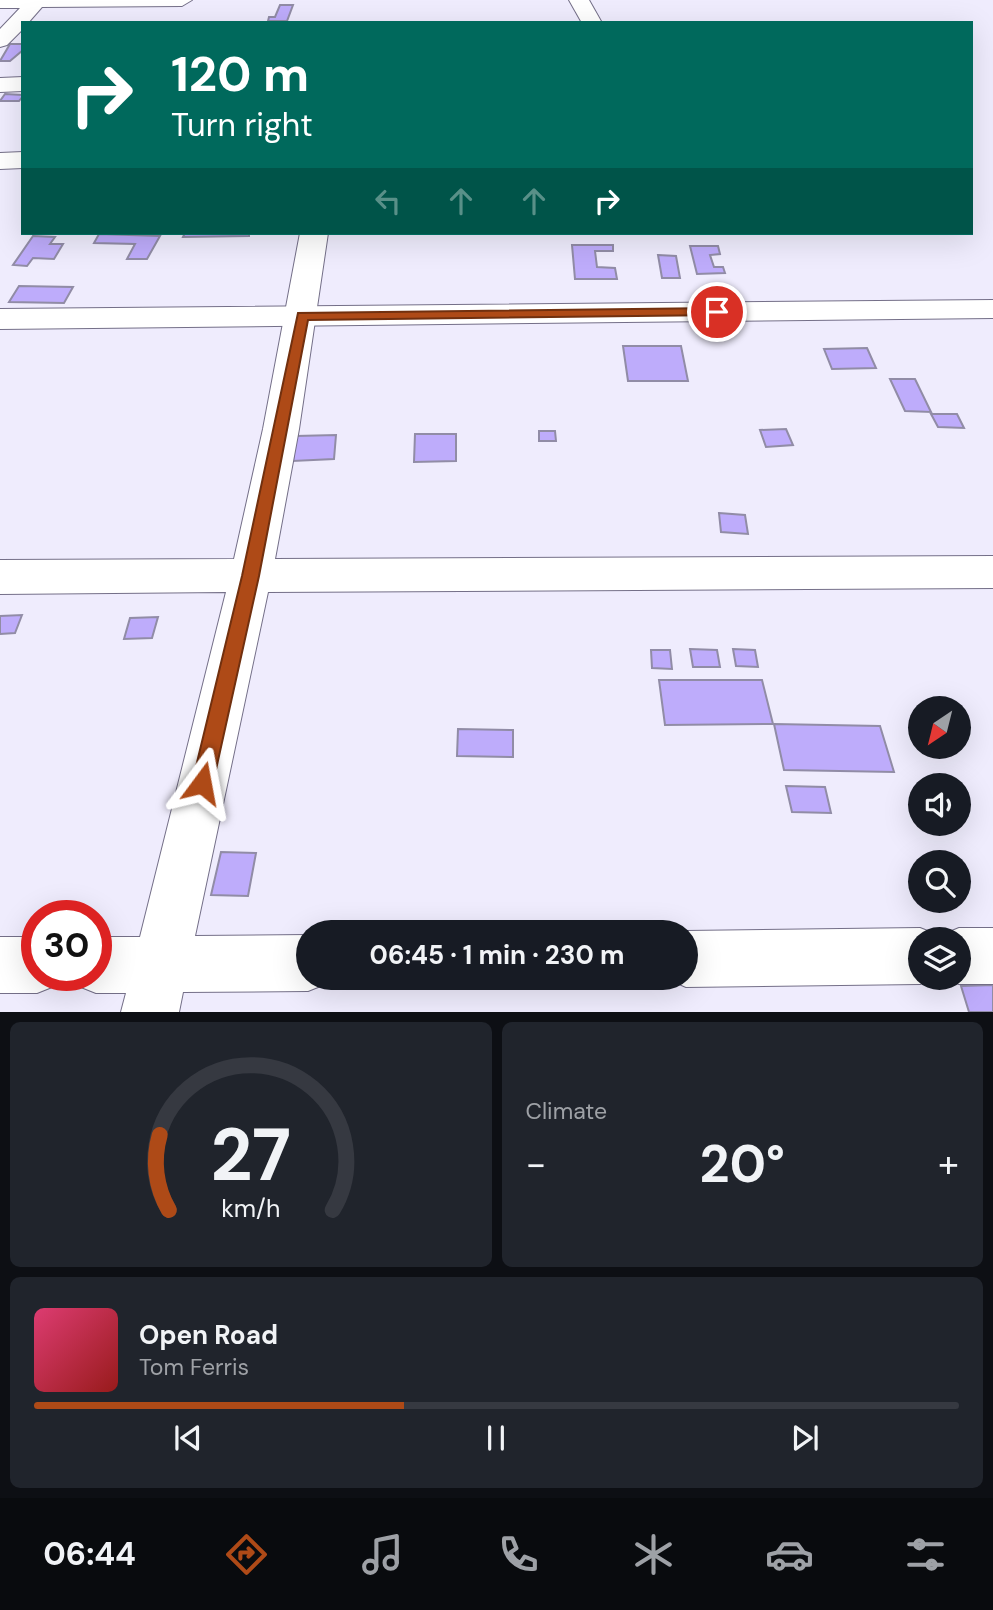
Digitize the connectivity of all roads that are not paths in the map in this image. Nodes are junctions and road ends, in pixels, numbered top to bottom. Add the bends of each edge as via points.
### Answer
1 (182, 0) edge
2 (579, 0) edge
3 (37, 1) edge
4 (0, 2) edge
5 (591, 21) edge
6 (0, 41) edge
7 (21, 84) edge
8 (0, 85) edge
9 (21, 160) edge
10 (0, 161) edge
11 (314, 235) edge
12 (993, 309) edge
13 (302, 316) junction
14 (0, 319) edge
15 (993, 572) edge
16 (251, 576) junction
17 (0, 577) edge
18 (971, 956) edge
19 (993, 956) edge
20 (908, 957) edge
21 (698, 959) edge
22 (0, 965) edge
23 (21, 965) edge
24 (296, 965) edge
25 (112, 971) edge
26 (155, 988) edge

1 - 3 street
2 - 5 street
3 - 4 street
3 - 6 street
7 - 8 street
9 - 10 street
11 - 13 street
12 - 13 street
13 - 14 street
13 - 16 street
15 - 16 street
16 - 17 street
16 - 26 street
18 - 19 street
20 - 21 street
22 - 23 street
24 - 26 street
25 - 26 street

